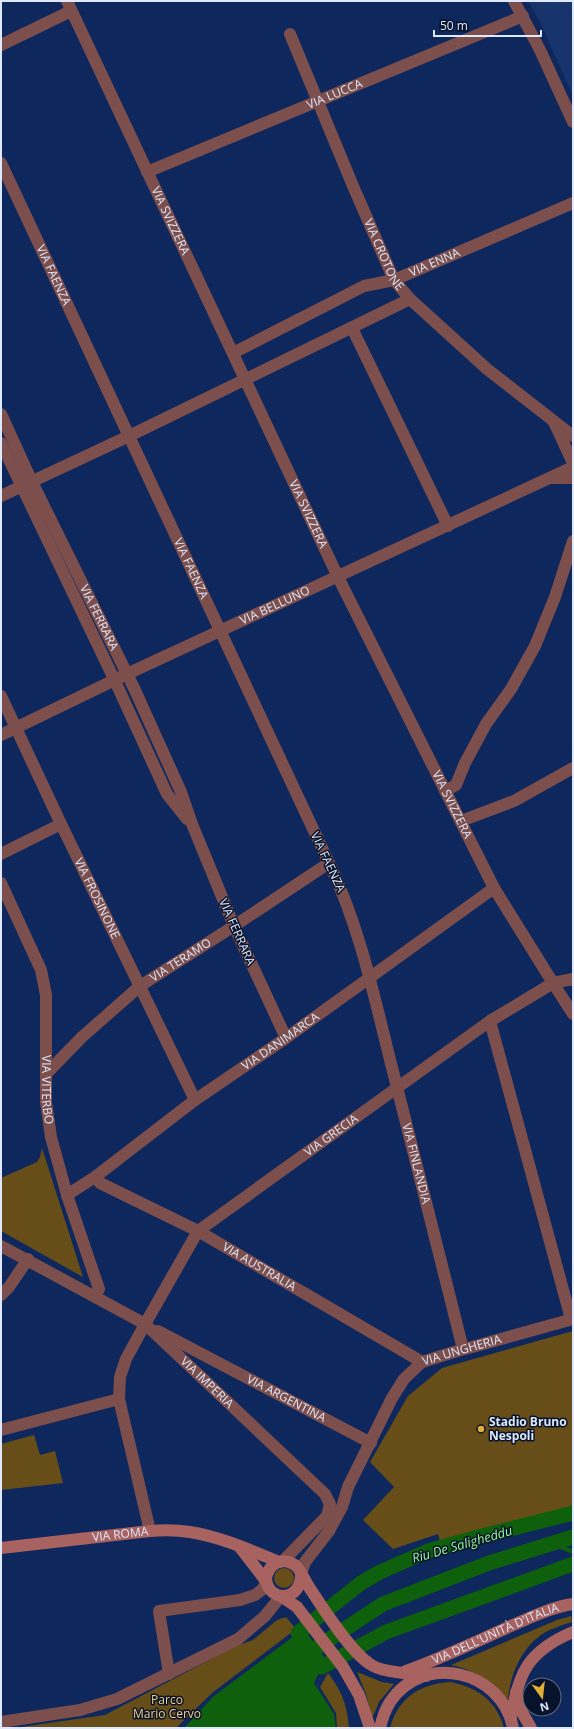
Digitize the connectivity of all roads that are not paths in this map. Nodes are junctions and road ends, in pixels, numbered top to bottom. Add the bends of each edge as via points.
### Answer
1 (514, 1) edge
2 (69, 6) edge
3 (523, 16) junction
4 (290, 34) dead end
5 (1, 45) edge
6 (318, 100) junction
7 (573, 122) edge
8 (1, 163) edge
9 (147, 172) junction
10 (573, 203) edge
11 (394, 280) junction
12 (410, 299) junction
13 (352, 328) junction
14 (233, 353) junction
15 (246, 380) junction
16 (1, 414) edge
17 (554, 422) junction
18 (572, 434) edge
19 (129, 436) junction
20 (1, 443) edge
21 (572, 469) edge
22 (26, 484) junction
23 (1, 496) edge
24 (448, 526) junction
25 (573, 541) edge
26 (570, 566) edge
27 (338, 577) junction
28 (221, 631) junction
29 (127, 674) junction
30 (116, 681) junction
31 (1, 696) edge
32 (16, 728) junction
33 (1, 735) edge
34 (573, 768) edge
35 (445, 791) junction
36 (461, 821) junction
37 (61, 824) junction
38 (192, 824) junction
39 (1, 854) edge
40 (329, 863) junction
41 (1, 883) edge
42 (494, 888) junction
43 (234, 926) junction
44 (369, 978) junction
45 (573, 978) edge
46 (553, 983) junction
47 (140, 986) junction
48 (573, 1014) edge
49 (490, 1021) junction
50 (286, 1038) junction
51 (46, 1074) junction
52 (397, 1087) junction
53 (195, 1100) junction
54 (95, 1177) junction
55 (67, 1195) junction
56 (198, 1232) junction
57 (1, 1246) edge
58 (28, 1259) junction
59 (1, 1295) edge
60 (96, 1296) junction
61 (572, 1319) edge
62 (145, 1324) junction
63 (463, 1349) junction
64 (202, 1354) junction
65 (422, 1362) junction
66 (192, 1369) junction
67 (118, 1399) junction
68 (1, 1430) edge
69 (371, 1443) junction
70 (348, 1487) junction
71 (325, 1494) junction
72 (150, 1530) junction
73 (239, 1545) junction
74 (1, 1548) edge
75 (281, 1562) junction
76 (301, 1574) junction
77 (266, 1581) junction
78 (281, 1596) junction
79 (573, 1604) edge
80 (573, 1632) edge
81 (436, 1660) junction
82 (405, 1672) junction
83 (169, 1674) junction
84 (426, 1676) junction
85 (516, 1691) junction
86 (365, 1715) junction
87 (1, 1722) edge
88 (512, 1723) edge
89 (364, 1728) edge
90 (370, 1728) edge
91 (380, 1728) edge
92 (528, 1728) edge
93 (531, 1728) edge

1 - 3 street
2 - 5 street
2 - 9 street, VIA SVIZZERA
3 - 6 street, VIA LUCCA
3 - 7 street
4 - 6 street, VIA CROTONE
6 - 9 street, VIA LUCCA
6 - 11 street, VIA CROTONE
8 - 19 street, VIA FAENZA
9 - 14 street, VIA SVIZZERA
10 - 11 street, VIA ENNA
11 - 12 street, VIA CROTONE
11 - 14 street, VIA ENNA via 364,286
12 - 13 street
12 - 17 street, VIA CROTONE via 487,369
13 - 15 street
13 - 24 street
14 - 15 street, VIA SVIZZERA
15 - 19 street
15 - 27 street, VIA SVIZZERA
16 - 22 street, VIA FERRARA
17 - 18 street, VIA CROTONE
17 - 21 street, VIA CROTONE
19 - 22 street
19 - 28 street, VIA FAENZA
20 - 22 street, VIA FERRARA
21 - 24 street, VIA BELLUNO via 549,477
22 - 23 street
22 - 29 street, VIA FERRARA
22 - 30 street, VIA FERRARA
24 - 27 street, VIA BELLUNO
25 - 26 street
26 - 35 street via 535,646 511,690 486,724 456,785
27 - 28 street, VIA BELLUNO
27 - 35 street, VIA SVIZZERA
28 - 29 street, VIA BELLUNO
28 - 40 street, VIA FAENZA
29 - 30 street, VIA BELLUNO
29 - 38 street, VIA FERRARA via 181,792
30 - 32 street, VIA BELLUNO
30 - 38 street, VIA FERRARA via 167,794
31 - 32 street, VIA FROSINONE
32 - 33 street, VIA BELLUNO
32 - 37 street, VIA FROSINONE
34 - 36 street via 514,801
35 - 36 street, VIA SVIZZERA
36 - 42 street, VIA SVIZZERA
37 - 39 street
37 - 47 street, VIA FROSINONE
38 - 43 street, VIA FERRARA
40 - 43 street, VIA TERAMO
40 - 44 street, VIA FAENZA via 350,913
41 - 51 street, VIA VITERBO via 41,970 46,995
42 - 44 street, VIA DANIMARCA
42 - 46 street, VIA SVIZZERA
43 - 47 street, VIA TERAMO
43 - 50 street, VIA FERRARA
44 - 50 street, VIA DANIMARCA
44 - 52 street, VIA FINLANDIA
45 - 46 street, VIA GRECIA
46 - 48 street, VIA SVIZZERA
46 - 49 street, VIA GRECIA
47 - 51 street, VIA TERAMO via 82,1037
47 - 53 street, VIA FROSINONE
49 - 52 street, VIA GRECIA
49 - 61 street
50 - 53 street, VIA DANIMARCA
51 - 55 street, VIA VITERBO via 46,1102 51,1137
52 - 56 street, VIA GRECIA
52 - 63 street, VIA FINLANDIA
53 - 54 street, VIA DANIMARCA
54 - 55 street, VIA DANIMARCA
54 - 56 street, VIA AUSTRALIA via 100,1183
55 - 60 street, VIA VITERBO via 100,1289
56 - 62 street, VIA GRECIA
56 - 65 street, VIA AUSTRALIA
57 - 58 street, VIA IMPERIA
58 - 59 street via 10,1288
58 - 60 street, VIA IMPERIA
60 - 62 street, VIA IMPERIA
61 - 63 street, VIA UNGHERIA
62 - 64 street, VIA ARGENTINA
62 - 66 street, VIA IMPERIA
62 - 67 street, VIA GRECIA via 126,1359 120,1378
63 - 65 street, VIA UNGHERIA
64 - 66 street
64 - 69 street, VIA ARGENTINA
65 - 69 street, VIA UNGHERIA via 404,1379 392,1398
66 - 71 street, VIA IMPERIA
67 - 68 street
67 - 72 street, VIA GRECIA
69 - 70 street, VIA UNGHERIA
70 - 71 street via 336,1494
70 - 76 street, VIA UNGHERIA via 329,1531 305,1562
71 - 75 street via 330,1504 327,1516
72 - 73 main road, VIA ROMA via 190,1532
72 - 74 main road, VIA ROMA
73 - 75 main road, VIA ROMA
73 - 77 main road
75 - 76 main road via 291,1563
75 - 77 main road via 271,1567
76 - 78 main road via 298,1588 292,1594
76 - 82 main road via 360,1656 371,1665 385,1670
77 - 78 main road via 269,1588
77 - 83 street via 263,1589 255,1595 240,1600 159,1611
78 - 83 street via 265,1616 238,1639
78 - 86 main road via 297,1607 344,1667 359,1696
79 - 81 main road, VIA DELL'UNITÀ D'ITALIA via 529,1618
80 - 85 main road via 545,1646 532,1658
81 - 82 main road
81 - 84 main road, VIA DELL'UNITÀ D'ITALIA
82 - 84 main road
83 - 87 street via 108,1703
84 - 88 main road via 443,1672 461,1674 477,1680 492,1690 503,1703
84 - 91 main road via 400,1690 383,1715
85 - 88 main road
85 - 93 main road via 523,1714
86 - 89 main road
86 - 90 main road
88 - 92 main road

